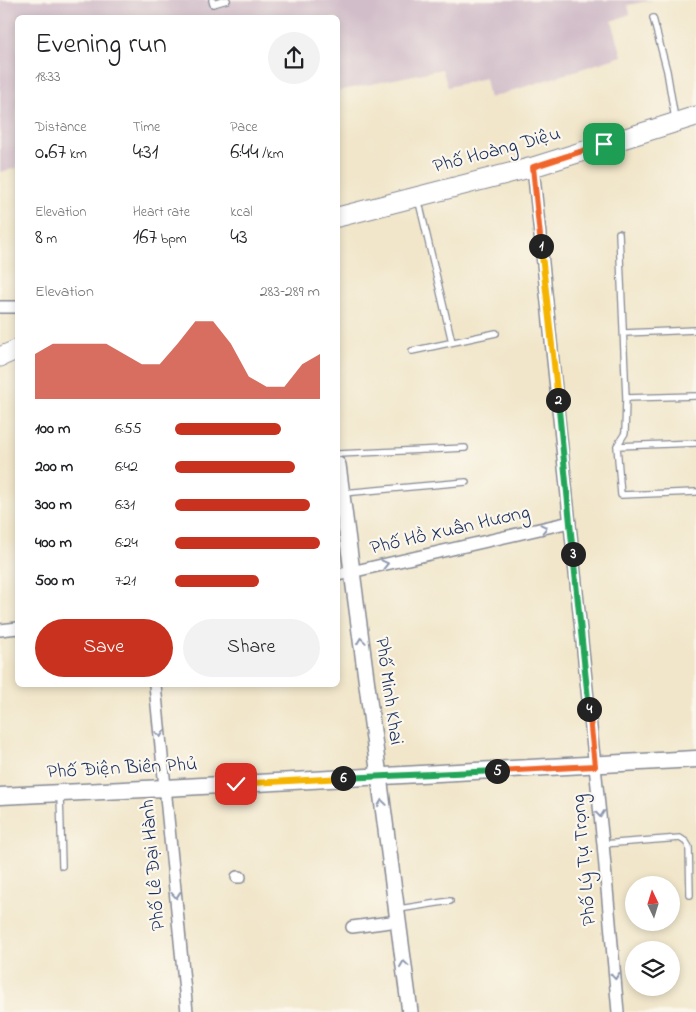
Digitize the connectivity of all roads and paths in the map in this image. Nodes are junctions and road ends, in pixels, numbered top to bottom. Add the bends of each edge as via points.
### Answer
1 (212, 0) edge
2 (227, 0) edge
3 (654, 18) dead end
4 (696, 116) edge
5 (676, 122) junction
6 (533, 167) junction
7 (417, 196) junction
8 (340, 216) edge
9 (618, 233) dead end
10 (0, 307) edge
11 (15, 307) edge
12 (696, 330) edge
13 (496, 333) dead end
14 (624, 333) junction
15 (452, 342) junction
16 (15, 350) edge
17 (412, 351) dead end
18 (0, 357) edge
19 (696, 396) edge
20 (626, 398) junction
21 (696, 443) edge
22 (617, 446) junction
23 (465, 448) dead end
24 (340, 454) edge
25 (466, 482) dead end
26 (340, 484) edge
27 (696, 492) edge
28 (341, 494) junction
29 (570, 522) junction
30 (345, 573) edge
31 (15, 628) edge
32 (0, 630) edge
33 (155, 687) edge
34 (696, 759) edge
35 (595, 766) junction
36 (379, 776) junction
37 (165, 788) junction
38 (60, 793) junction
39 (0, 796) edge
40 (603, 844) junction
41 (62, 866) dead end
42 (690, 895) dead end
43 (450, 901) dead end
44 (397, 915) junction
45 (352, 928) dead end
46 (187, 1012) edge
47 (410, 1012) edge
48 (618, 1012) edge

1 - 2 lane via 212,4
3 - 5 lane
4 - 5 main road, Phố Hoàng Diệu
5 - 6 main road, Phố Hoàng Diệu
6 - 7 main road, Phố Hoàng Diệu
6 - 29 street, Phố Lý Tự Trọng
7 - 8 main road, Phố Hoàng Diệu
7 - 15 lane
9 - 14 lane
10 - 11 street
12 - 14 lane
13 - 15 lane
14 - 20 lane
15 - 17 lane
16 - 18 main road
19 - 20 lane
20 - 22 lane via 625,433
21 - 22 lane
22 - 27 lane via 621,495
23 - 24 lane
25 - 28 lane
26 - 28 street, Phố Minh Khai
28 - 30 street, Phố Minh Khai
30 -> 29 street, Phố Hồ Xuân Hương
29 - 35 street, Phố Lý Tự Trọng
36 -> 30 street, Phố Minh Khai
31 - 32 street
33 -> 37 street, Phố Lê Đại Hành
34 - 35 main road, Phố Điện Biên Phủ
35 - 36 main road, Phố Điện Biên Phủ
35 -> 40 street, Phố Lý Tự Trọng
36 - 37 main road, Phố Điện Biên Phủ
44 -> 36 street, Phố Minh Khai
37 - 38 main road, Phố Điện Biên Phủ
37 -> 46 street, Phố Lê Đại Hành
38 - 39 main road, Phố Điện Biên Phủ
38 - 41 lane
40 - 42 lane via 680,838 689,847
40 -> 48 street, Phố Lý Tự Trọng
43 - 44 lane
44 - 45 street
47 -> 44 street, Phố Minh Khai

